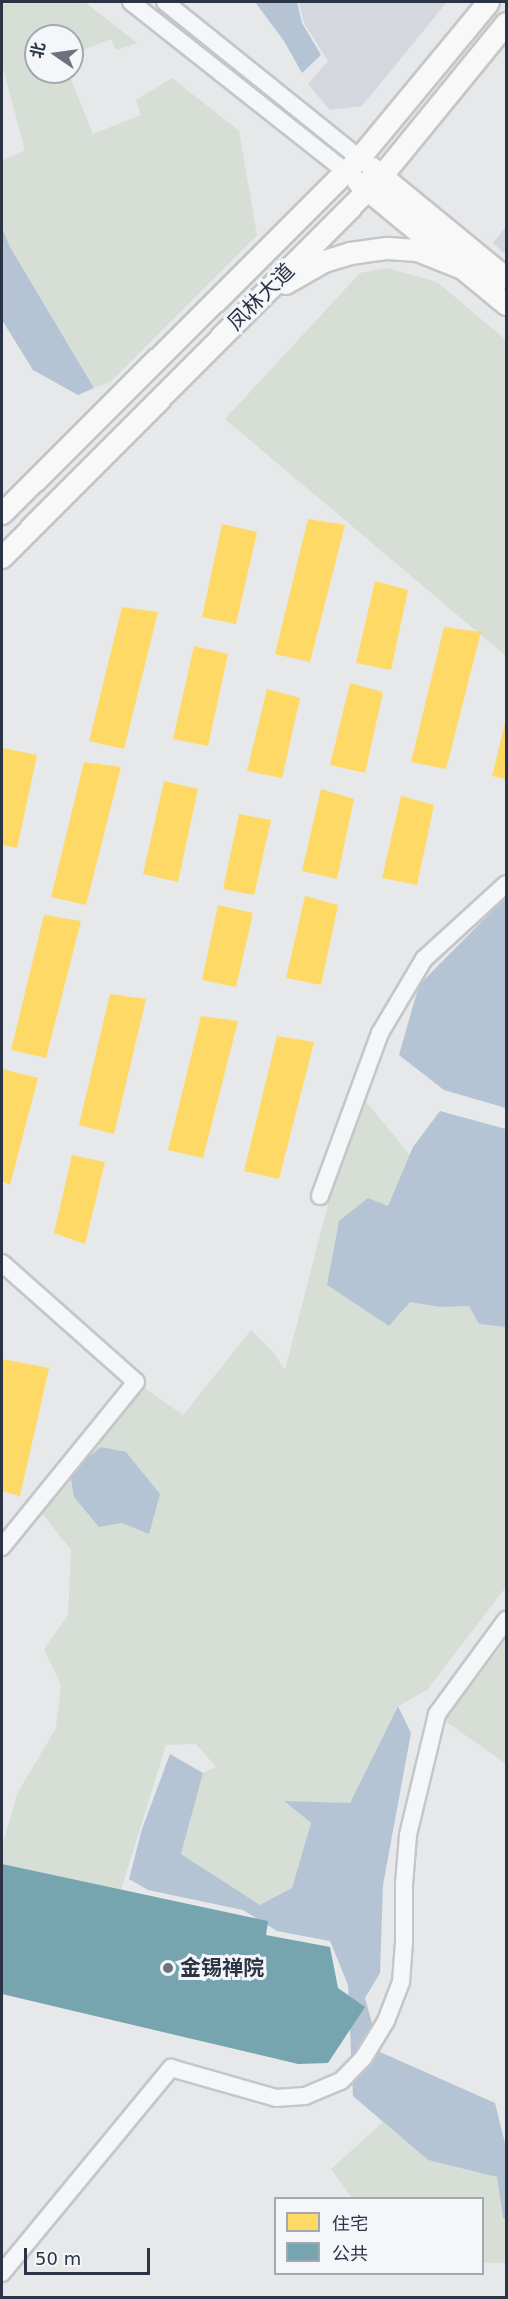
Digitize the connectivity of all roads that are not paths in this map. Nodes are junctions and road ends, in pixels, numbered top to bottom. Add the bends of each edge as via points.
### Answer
1 (130, 2) edge
2 (165, 2) edge
3 (488, 2) edge
4 (507, 23) edge
5 (352, 165) junction
6 (374, 183) junction
7 (462, 268) junction
8 (507, 278) edge
9 (263, 295) junction
10 (507, 304) edge
11 (2, 513) edge
12 (2, 558) edge
13 (507, 884) edge
14 (320, 1196) dead end
15 (2, 1263) edge
16 (2, 1547) edge
17 (507, 1620) edge
18 (2, 2273) edge

1 - 5 street
2 - 5 street
3 - 5 main road, 凤林大道
4 - 6 main road, 凤林大道
5 - 6 main road
5 - 11 main road, 凤林大道
6 - 7 main road
6 - 8 main road
6 - 9 main road, 凤林大道
7 - 9 main road via 417,250 387,248 350,253 324,261
7 - 10 main road
9 - 12 main road, 凤林大道
13 - 14 street via 424,959 380,1033
15 - 16 street via 136,1382
17 - 18 street via 437,1714 408,1835 401,1982 386,2021 364,2057 341,2081 295,2097 276,2097 171,2068

